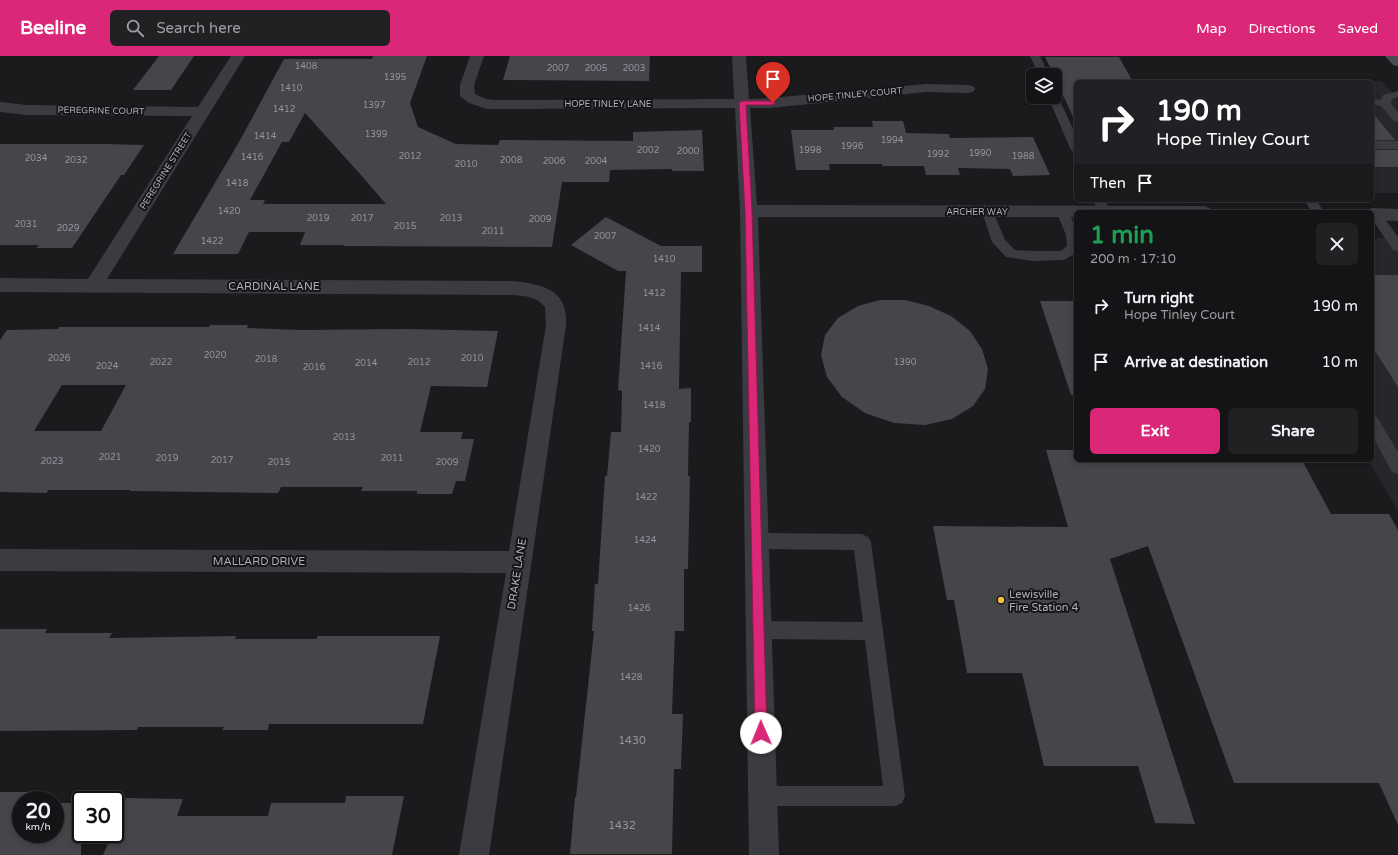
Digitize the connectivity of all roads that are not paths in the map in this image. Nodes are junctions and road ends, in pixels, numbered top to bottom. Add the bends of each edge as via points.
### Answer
1 (238, 56) edge
2 (477, 56) edge
3 (739, 56) edge
4 (1035, 56) edge
5 (1392, 56) edge
6 (1398, 62) edge
7 (1041, 68) edge
8 (968, 89) dead end
9 (1398, 94) edge
10 (1374, 101) edge
11 (742, 103) junction
12 (1056, 104) edge
13 (1385, 104) junction
14 (0, 106) edge
15 (203, 112) junction
16 (1398, 119) edge
17 (1074, 144) edge
18 (1374, 145) edge
19 (1398, 145) edge
20 (1101, 206) edge
21 (1170, 210) edge
22 (749, 211) junction
23 (1062, 211) junction
24 (988, 212) junction
25 (1374, 214) edge
26 (1398, 215) edge
27 (1398, 247) edge
28 (0, 285) edge
29 (94, 286) junction
30 (547, 296) joint
31 (1374, 425) edge
32 (1398, 467) edge
33 (756, 541) junction
34 (0, 560) edge
35 (518, 562) junction
36 (758, 630) junction
37 (874, 631) junction
38 (763, 796) junction
39 (474, 855) edge
40 (764, 855) edge

1 - 15 street, PEREGRINE STREET
2 - 11 street, HOPE TINLEY LANE via 466,90 468,96 485,104
3 - 11 street
4 - 7 lane
5 - 6 main road
8 - 11 street, HOPE TINLEY COURT via 926,88 773,103
9 - 13 lane via 1387,97
10 - 13 lane
11 - 22 street
12 - 17 lane
13 - 16 lane
14 - 15 street, PEREGRINE COURT via 27,110
15 - 29 street, PEREGRINE STREET
18 - 19 lane
20 - 21 street, ARCHER WAY
20 - 23 street, ARCHER WAY
22 - 24 street, ARCHER WAY
22 - 33 street
23 - 24 street, ARCHER WAY
23 - 24 lane via 1072,235 1074,248 1064,255 1032,256 1011,254 998,242
25 - 26 street
25 - 27 lane
28 - 29 street, CARDINAL LANE
29 - 30 street, CARDINAL LANE via 514,288 532,290
30 - 35 street, DRAKE LANE via 557,307 558,315
31 - 32 lane
33 - 36 street
33 - 37 lane via 862,542
34 - 35 street, MALLARD DRIVE
35 - 39 street, DRAKE LANE
36 - 37 lane
36 - 38 street
37 - 38 lane via 895,796
38 - 40 street

